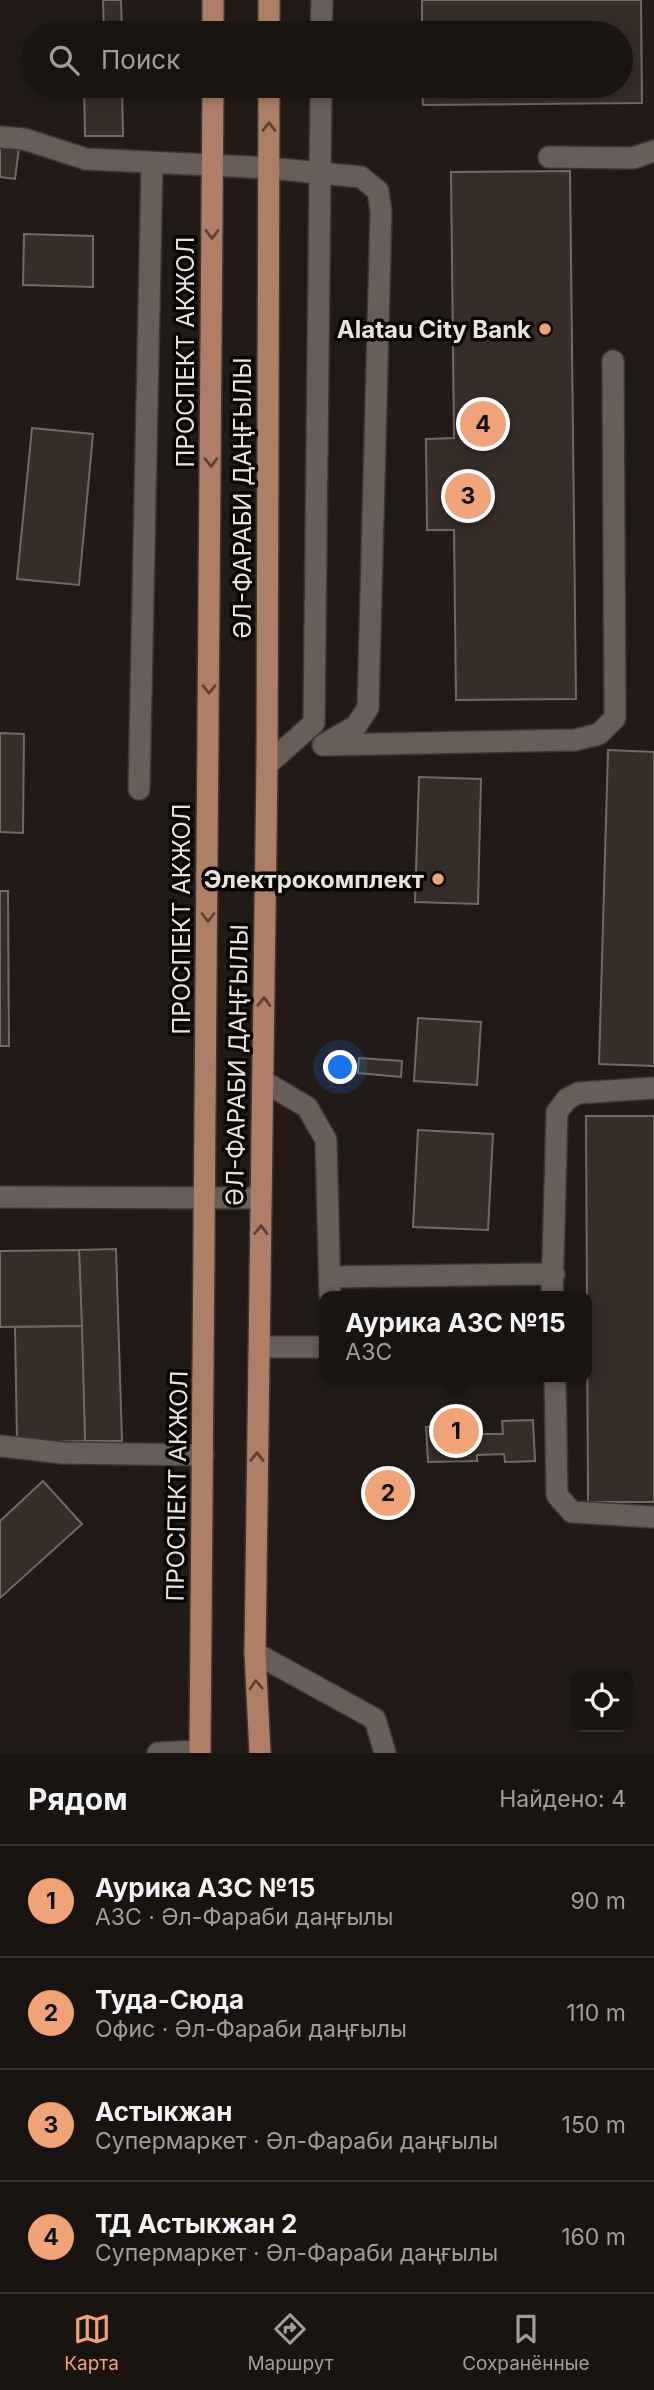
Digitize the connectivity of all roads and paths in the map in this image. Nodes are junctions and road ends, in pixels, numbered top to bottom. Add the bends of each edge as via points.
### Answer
1 (214, 0) edge
2 (269, 0) edge
3 (321, 0) edge
4 (213, 21) edge
5 (269, 21) edge
6 (321, 21) edge
7 (213, 98) edge
8 (269, 98) edge
9 (321, 98) edge
10 (0, 137) edge
11 (654, 150) edge
12 (549, 157) dead end
13 (152, 163) junction
14 (213, 166) junction
15 (269, 168) junction
16 (320, 172) junction
17 (614, 361) dead end
18 (323, 745) junction
19 (289, 746) junction
20 (267, 765) junction
21 (139, 789) dead end
22 (263, 1081) junction
23 (654, 1088) edge
24 (0, 1197) edge
25 (206, 1198) junction
26 (261, 1198) junction
27 (554, 1274) junction
28 (330, 1287) edge
29 (552, 1291) edge
30 (259, 1347) junction
31 (319, 1347) edge
32 (555, 1382) edge
33 (0, 1446) edge
34 (203, 1455) junction
35 (654, 1517) edge
36 (255, 1653) junction
37 (200, 1752) edge
38 (158, 1753) edge
39 (260, 1753) edge
40 (385, 1753) edge

1 - 4 main road
2 - 5 main road
3 - 6 lane
7 - 14 main road, ПРОСПЕКТ АКЖОЛ
15 -> 8 main road
9 - 16 lane
10 - 13 lane via 24,139 86,159
11 - 12 lane via 633,158
13 - 14 lane
13 - 21 lane
14 - 15 lane
14 -> 25 main road, ПРОСПЕКТ АКЖОЛ
15 - 16 lane
15 - 20 main road, ӘЛ-ФАРАБИ ДАҢҒЫЛЫ
16 - 18 lane via 361,177 378,191 381,212 368,708 356,726
16 - 19 lane via 314,723
17 - 18 lane via 615,718 599,734 575,740
18 - 19 lane
19 - 20 lane
22 -> 20 main road, ӘЛ-ФАРАБИ ДАҢҒЫЛЫ
22 - 26 main road, ӘЛ-ФАРАБИ ДАҢҒЫЛЫ
22 - 28 lane via 307,1107 326,1140
23 - 27 lane via 578,1093 557,1112
24 - 25 lane
25 - 26 lane
25 - 34 main road, ПРОСПЕКТ АКЖОЛ
30 -> 26 main road, ӘЛ-ФАРАБИ ДАҢҒЫЛЫ
27 - 28 lane
27 - 29 lane
30 - 31 lane
36 -> 30 main road, ӘЛ-ФАРАБИ ДАҢҒЫЛЫ
32 - 35 lane via 557,1495 572,1512
33 - 34 lane via 63,1453
34 - 37 main road, ПРОСПЕКТ АКЖОЛ
39 -> 36 main road, ӘЛ-ФАРАБИ ДАҢҒЫЛЫ
36 - 40 lane via 375,1719
37 - 38 lane

